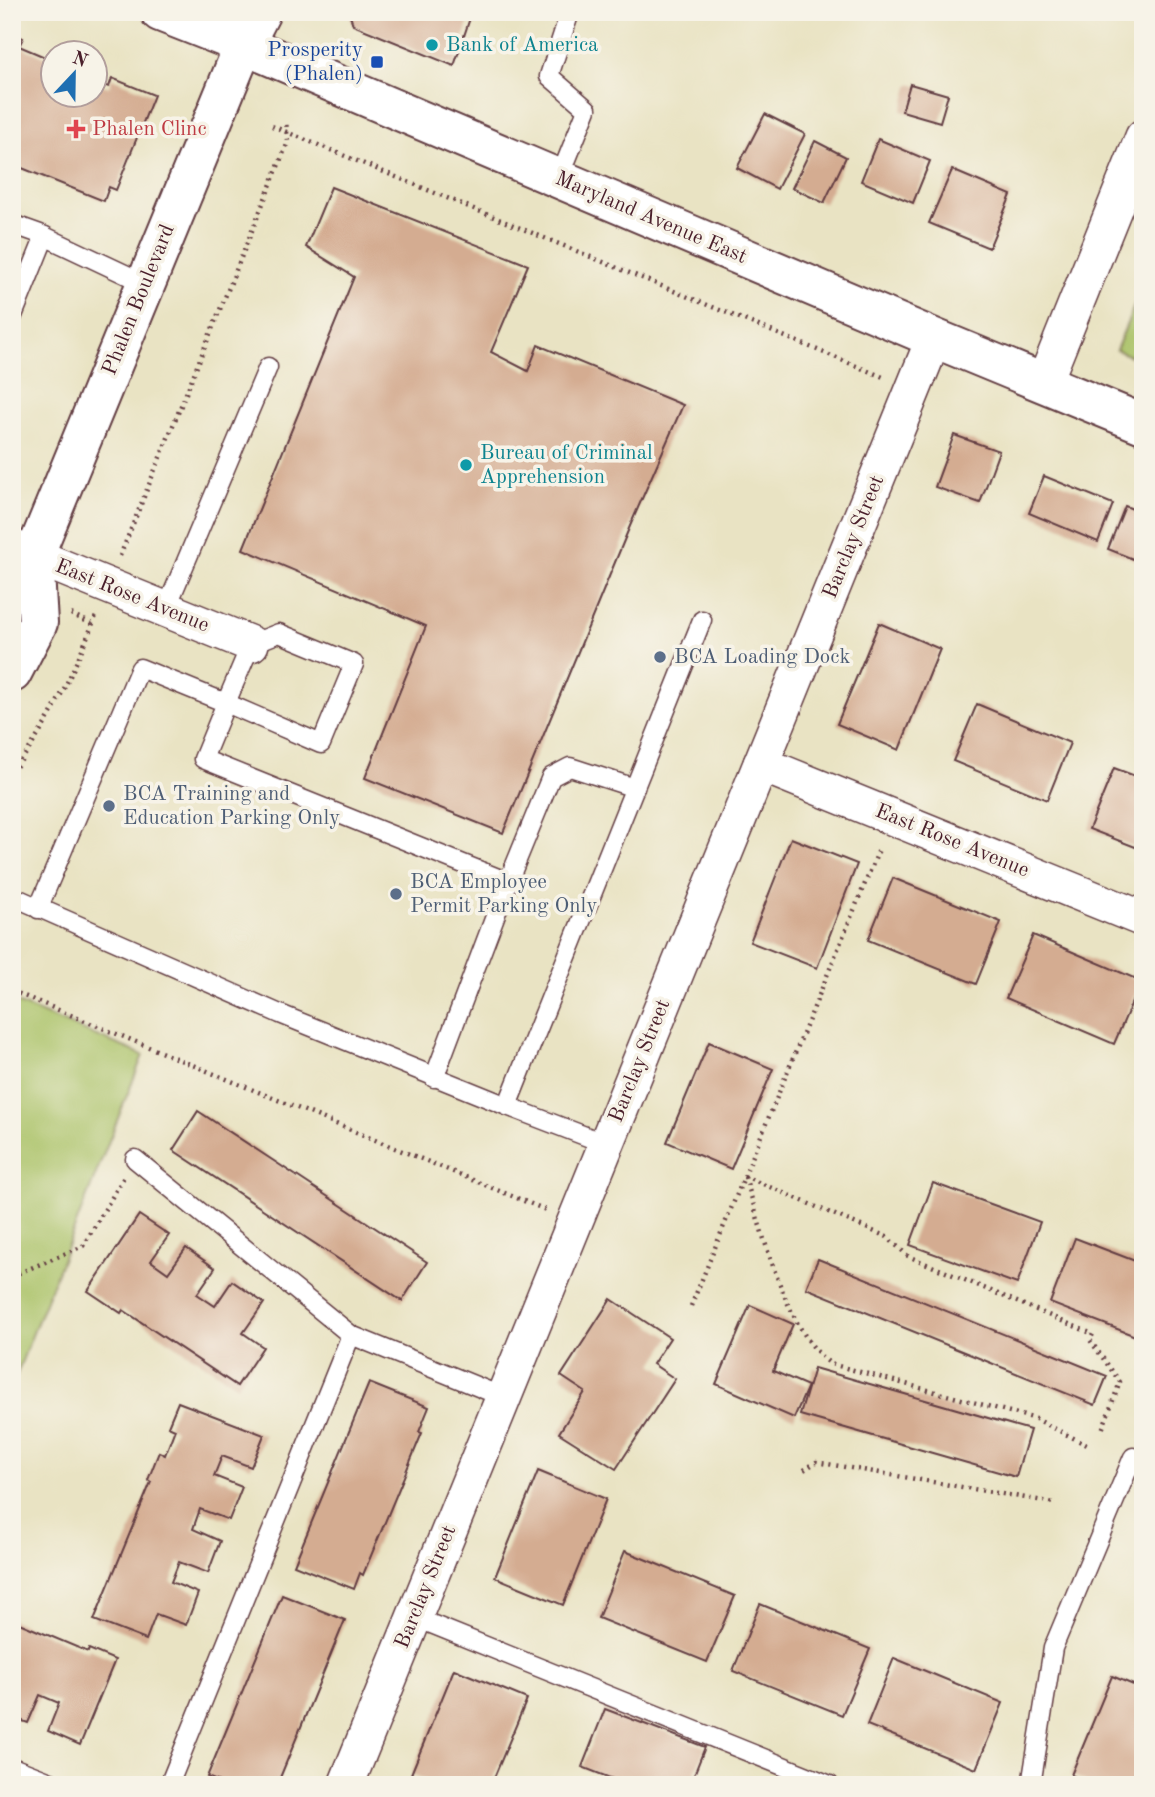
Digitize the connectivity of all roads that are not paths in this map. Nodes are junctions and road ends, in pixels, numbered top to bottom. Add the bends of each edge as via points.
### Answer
1 (160, 12) edge
2 (570, 12) edge
3 (253, 29) edge
4 (1143, 137) edge
5 (559, 178) junction
6 (12, 224) edge
7 (45, 236) junction
8 (146, 284) junction
9 (12, 318) edge
10 (934, 338) junction
11 (268, 368) dead end
12 (1044, 383) junction
13 (1143, 424) edge
14 (19, 558) edge
15 (166, 609) junction
16 (702, 620) dead end
17 (251, 644) junction
18 (12, 673) edge
19 (226, 703) junction
20 (761, 764) junction
21 (635, 788) junction
22 (508, 883) junction
23 (12, 896) edge
24 (38, 909) junction
25 (1143, 919) edge
26 (434, 1078) junction
27 (507, 1106) junction
28 (606, 1144) junction
29 (135, 1160) road end
30 (351, 1335) junction
31 (503, 1397) junction
32 (1133, 1457) dead end
33 (414, 1617) junction
34 (12, 1767) edge
35 (58, 1785) edge
36 (169, 1785) edge
37 (345, 1785) edge
38 (830, 1785) edge
39 (1031, 1785) edge

1 - 3 main road, Maryland Avenue East
2 - 5 lane via 549,76 587,109
3 - 5 main road, Maryland Avenue East
3 - 8 main road, Phalen Boulevard
4 - 12 street
5 - 10 main road, Maryland Avenue East
6 - 7 lane
7 - 8 lane
7 - 9 lane
8 - 14 main road, Phalen Boulevard
10 - 12 main road, Maryland Avenue East
10 - 20 street, Barclay Street
11 - 15 lane
12 - 13 main road, Maryland Avenue East
14 - 15 street, East Rose Avenue
14 - 18 main road, Phalen Boulevard via 38,623
15 - 17 street, East Rose Avenue
16 - 21 lane
17 - 19 lane
17 - 19 lane via 279,633 354,664 321,744
19 - 22 lane via 202,759
19 - 24 lane via 140,668
20 - 25 street, East Rose Avenue
20 - 28 street, Barclay Street
21 - 22 lane via 570,767 551,777
21 - 27 lane
22 - 26 lane
23 - 24 lane
24 - 26 lane
26 - 27 lane
27 - 28 lane
28 - 31 street, Barclay Street
29 - 30 lane
30 - 31 lane
30 - 36 lane
31 - 33 street, Barclay Street
32 - 39 lane via 1053,1648
33 - 37 street, Barclay Street
33 - 38 lane
34 - 35 lane

